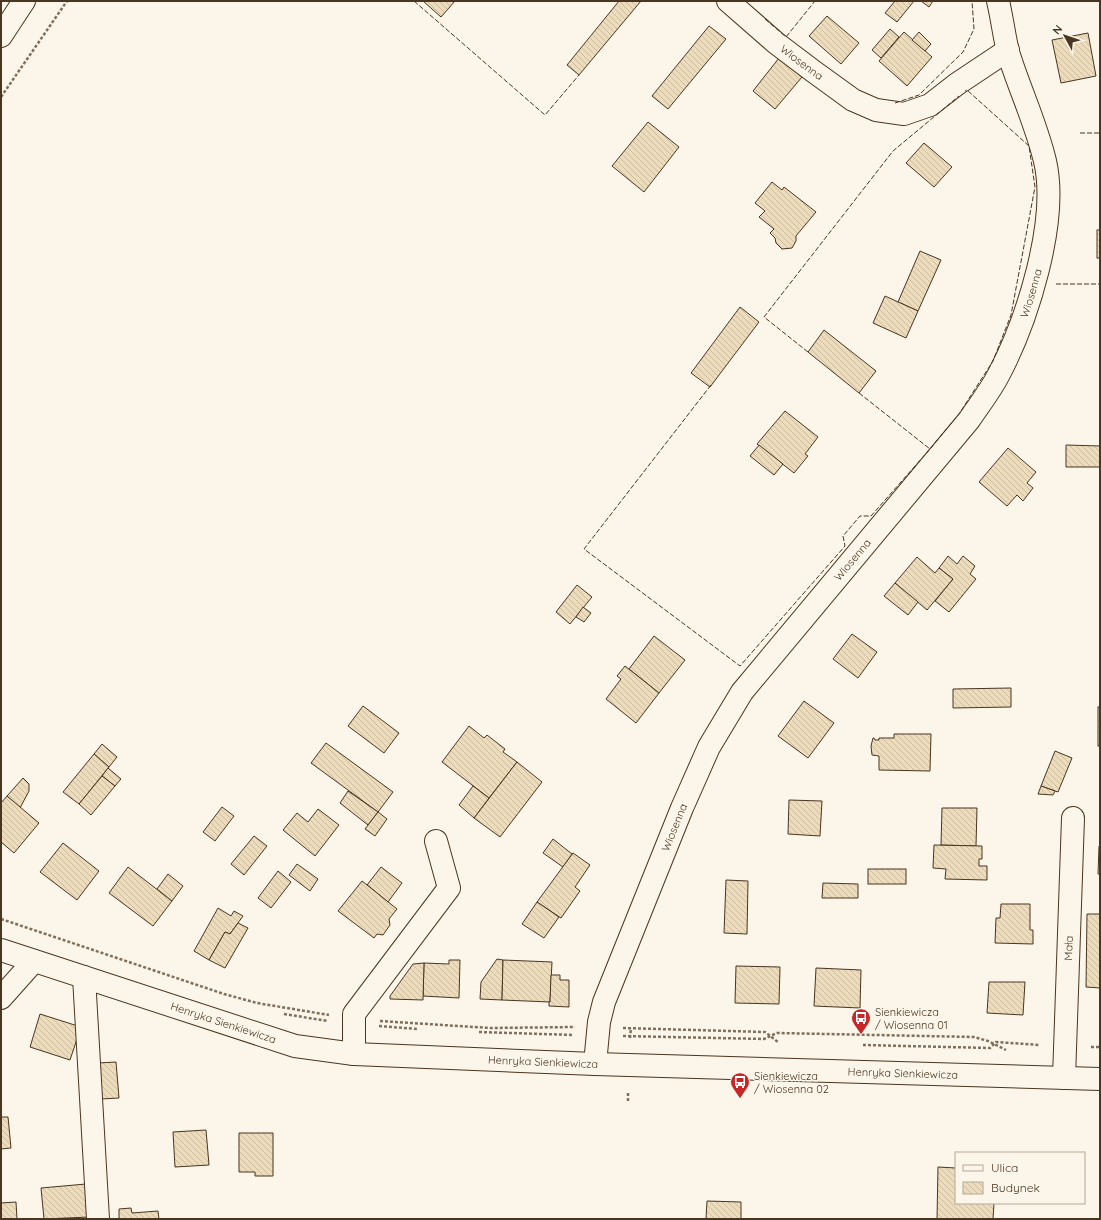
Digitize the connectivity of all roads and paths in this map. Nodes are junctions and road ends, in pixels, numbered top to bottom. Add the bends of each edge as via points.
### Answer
1 (24, 1) edge
2 (67, 1) edge
3 (728, 1) edge
4 (998, 1) edge
5 (1, 36) edge
6 (1008, 50) junction
7 (1, 97) edge
8 (1073, 818) dead end
9 (436, 841) dead end
10 (1, 919) edge
11 (1, 950) edge
12 (34, 961) junction
13 (84, 977) junction
14 (1, 998) edge
15 (283, 1014) dead end
16 (353, 1022) junction
17 (599, 1022) junction
18 (420, 1030) dead end
19 (474, 1032) dead end
20 (575, 1035) dead end
21 (618, 1036) dead end
22 (770, 1036) junction
23 (785, 1042) dead end
24 (856, 1044) dead end
25 (994, 1045) junction
26 (1064, 1046) junction
27 (1100, 1047) edge
28 (1006, 1050) dead end
29 (354, 1054) junction
30 (595, 1064) junction
31 (1064, 1078) junction
32 (1100, 1079) edge
33 (98, 1219) edge

1 - 5 street
2 - 7 path
3 - 6 street, Wiosenna via 776,43 824,79 853,100 876,110 904,114 930,105 956,84
4 - 6 street, Wiosenna
6 - 17 street, Wiosenna via 1046,162 1048,197 1045,235 1020,328 999,375 969,420 742,692 706,754 682,808 604,1002
8 - 26 street, Mała
9 - 16 street via 449,888 354,1014
10 - 16 path via 250,1001
11 - 12 street, Henryka Sienkiewicza
12 - 13 street, Henryka Sienkiewicza
12 - 14 street
13 - 29 street, Henryka Sienkiewicza via 295,1046
13 - 33 street
15 - 16 path
16 - 17 path via 490,1028 578,1027 586,1021
16 - 18 path
16 - 29 street
17 - 22 path via 612,1022 615,1028 765,1032
17 - 30 street, Wiosenna
19 - 20 path
21 - 22 path via 730,1039 764,1039
22 - 23 path via 777,1042
22 - 25 path via 777,1033 974,1037
24 - 25 path via 990,1048
25 - 26 path via 996,1042
25 - 28 path
26 - 27 path
26 - 31 street, Mała
29 - 30 street, Henryka Sienkiewicza
30 - 31 street, Henryka Sienkiewicza
31 - 32 street, Henryka Sienkiewicza

